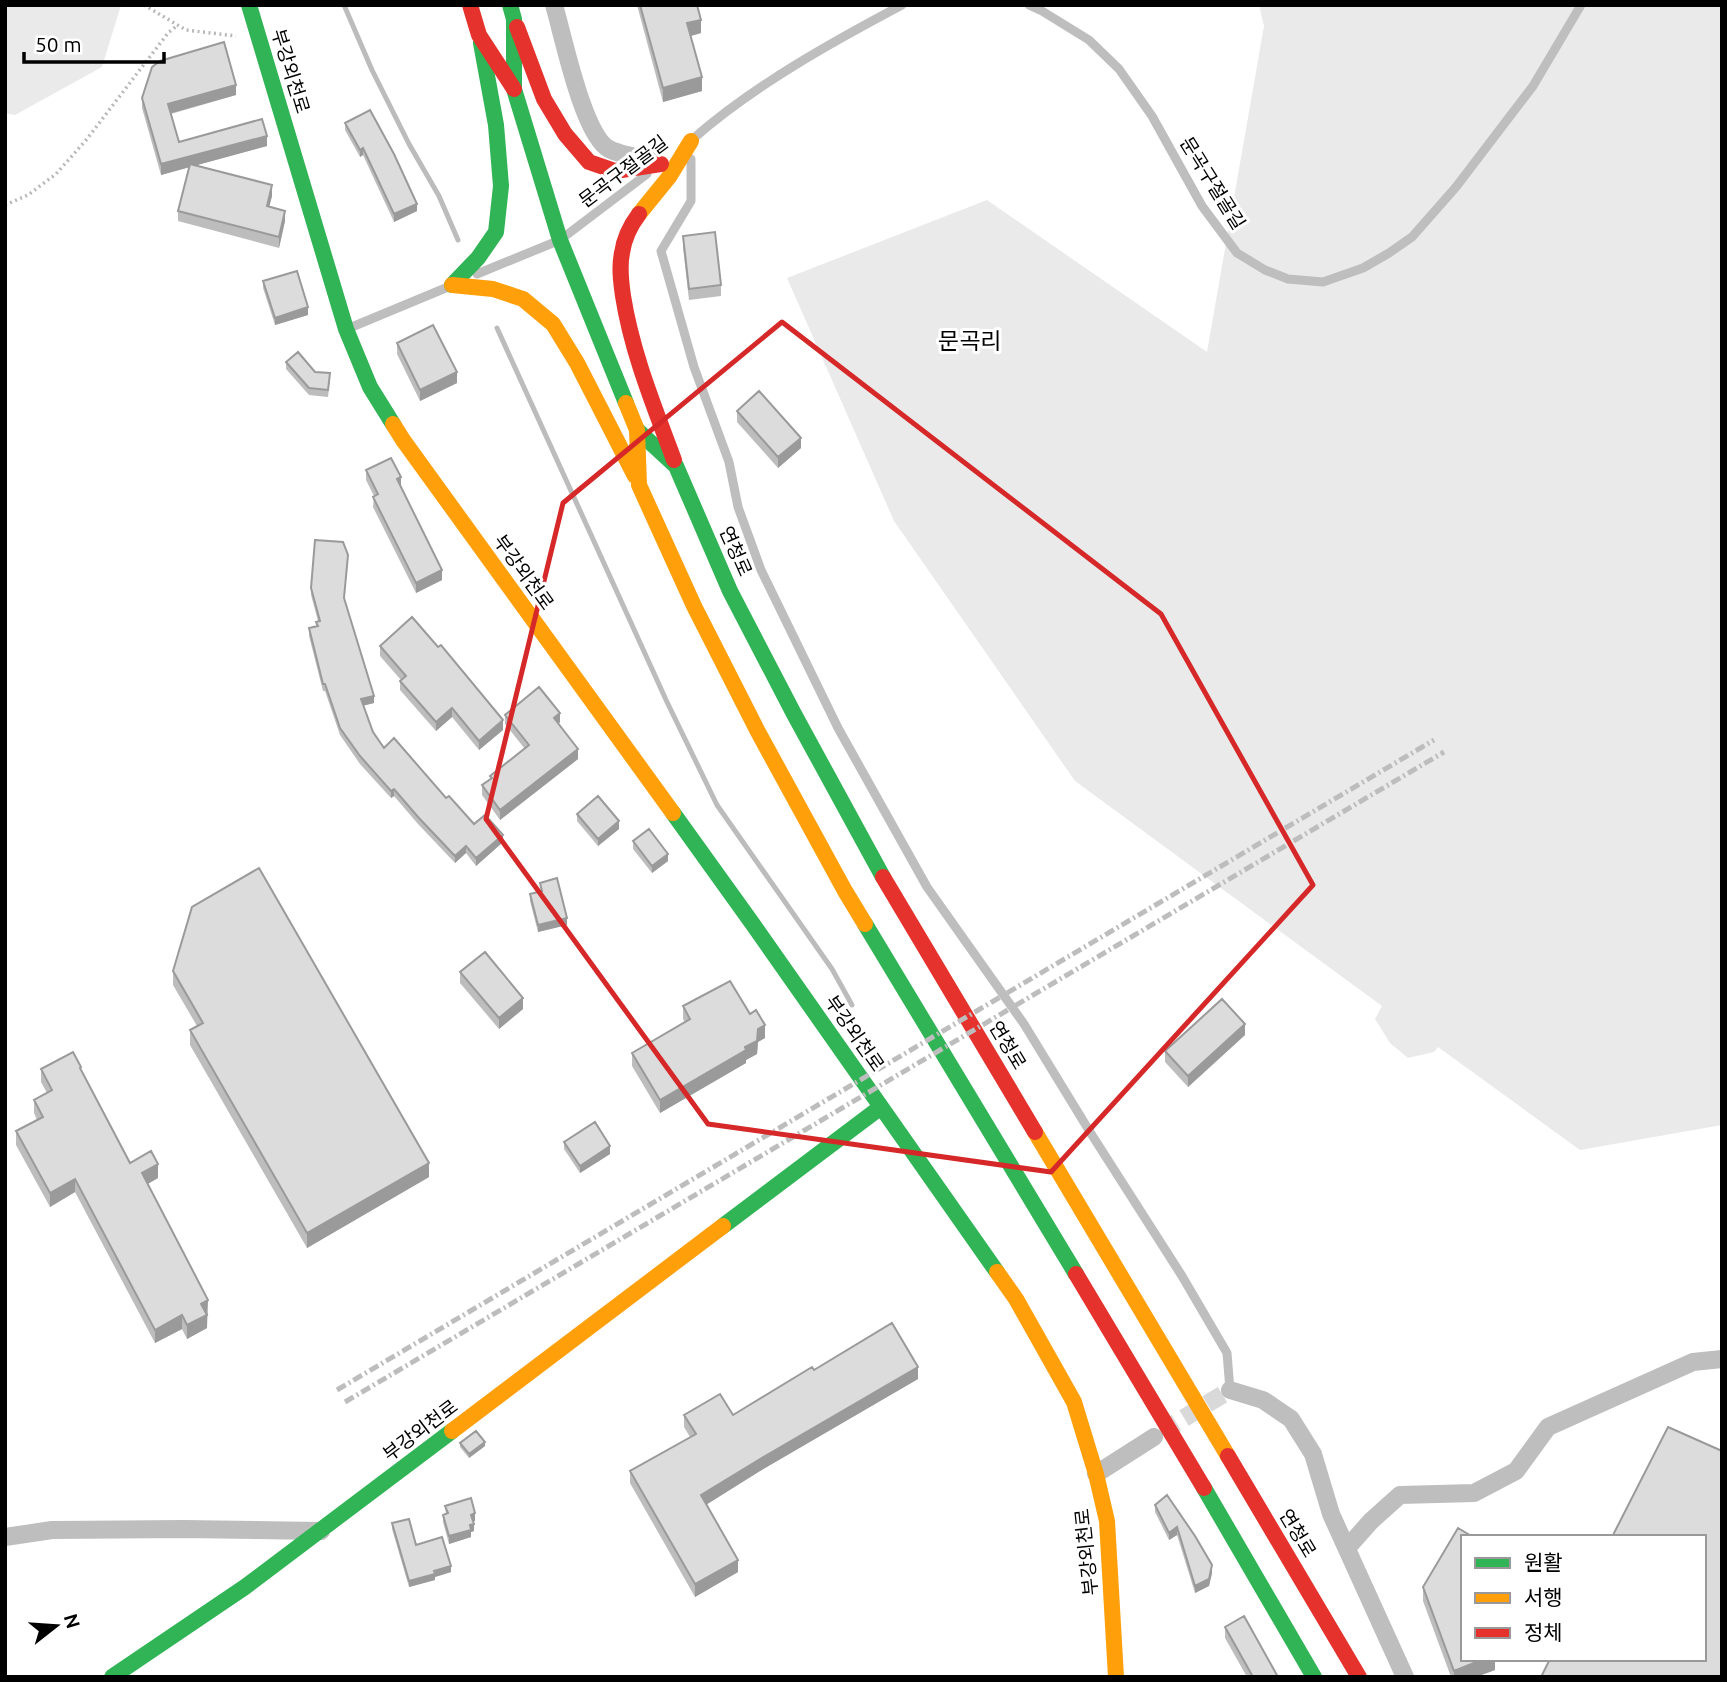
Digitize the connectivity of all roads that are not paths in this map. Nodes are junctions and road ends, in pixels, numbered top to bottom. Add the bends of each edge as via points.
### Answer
1 (249, 5) edge
2 (470, 5) edge
3 (554, 5) edge
4 (902, 5) edge
5 (1029, 5) edge
6 (1581, 5) edge
7 (512, 12) edge
8 (479, 35) junction
9 (513, 89) junction
10 (691, 141) junction
11 (661, 164) junction
12 (560, 240) junction
13 (452, 285) junction
14 (346, 329) junction
15 (637, 430) junction
16 (676, 466) junction
17 (639, 485) junction
18 (881, 1107) junction
19 (1722, 1359) edge
20 (1230, 1390) joint
21 (1154, 1437) tunnel mouth
22 (1096, 1474) junction
23 (321, 1531) junction
24 (5, 1537) edge
25 (1347, 1548) junction
26 (112, 1677) edge
27 (1116, 1677) edge
28 (1314, 1677) edge
29 (1359, 1677) edge
30 (1405, 1677) edge

1 - 14 main road, 부강외천로
2 - 8 main road, 연청로
3 - 11 street via 580,101 593,131 608,149
4 - 10 lane, 문곡구절골길 via 749,95
5 - 6 lane, 문곡구절골길 via 1089,40 1119,69 1152,116 1202,206 1237,253 1288,279 1323,282 1363,268 1412,237 1533,86
7 - 9 main road, 연청로
7 - 11 main road via 544,99 589,162 615,171
8 - 9 main road, 연청로
8 - 13 main road via 496,125 500,186 496,232
9 - 12 main road, 연청로
10 - 11 lane, 문곡구절골길
10 - 16 main road via 637,216 626,235 620,262 621,295
10 - 20 lane via 691,201 661,251 761,570 838,728 928,887 1024,1024 1227,1353
11 - 12 lane, 문곡구절골길
12 - 13 lane, 문곡구절골길
12 - 15 main road, 연청로
13 - 14 lane, 문곡구절골길
13 - 17 main road via 493,289 523,299 553,324 578,363
14 - 18 main road, 부강외천로 via 370,387 403,440
15 - 16 main road, 연청로
15 - 17 main road, 연청로
16 - 29 main road, 연청로 via 730,591 881,873
17 - 28 main road, 연청로 via 700,618 845,891
18 - 22 main road, 부강외천로 via 1016,1299 1074,1402
18 - 23 main road, 부강외천로
19 - 25 street via 1693,1362 1548,1427 1516,1471 1474,1493 1400,1495
20 - 25 street via 1263,1400 1291,1419 1313,1454
21 - 22 street
22 - 27 main road, 부강외천로 via 1107,1521
23 - 24 street via 52,1530
23 - 26 main road, 부강외천로
25 - 30 street

